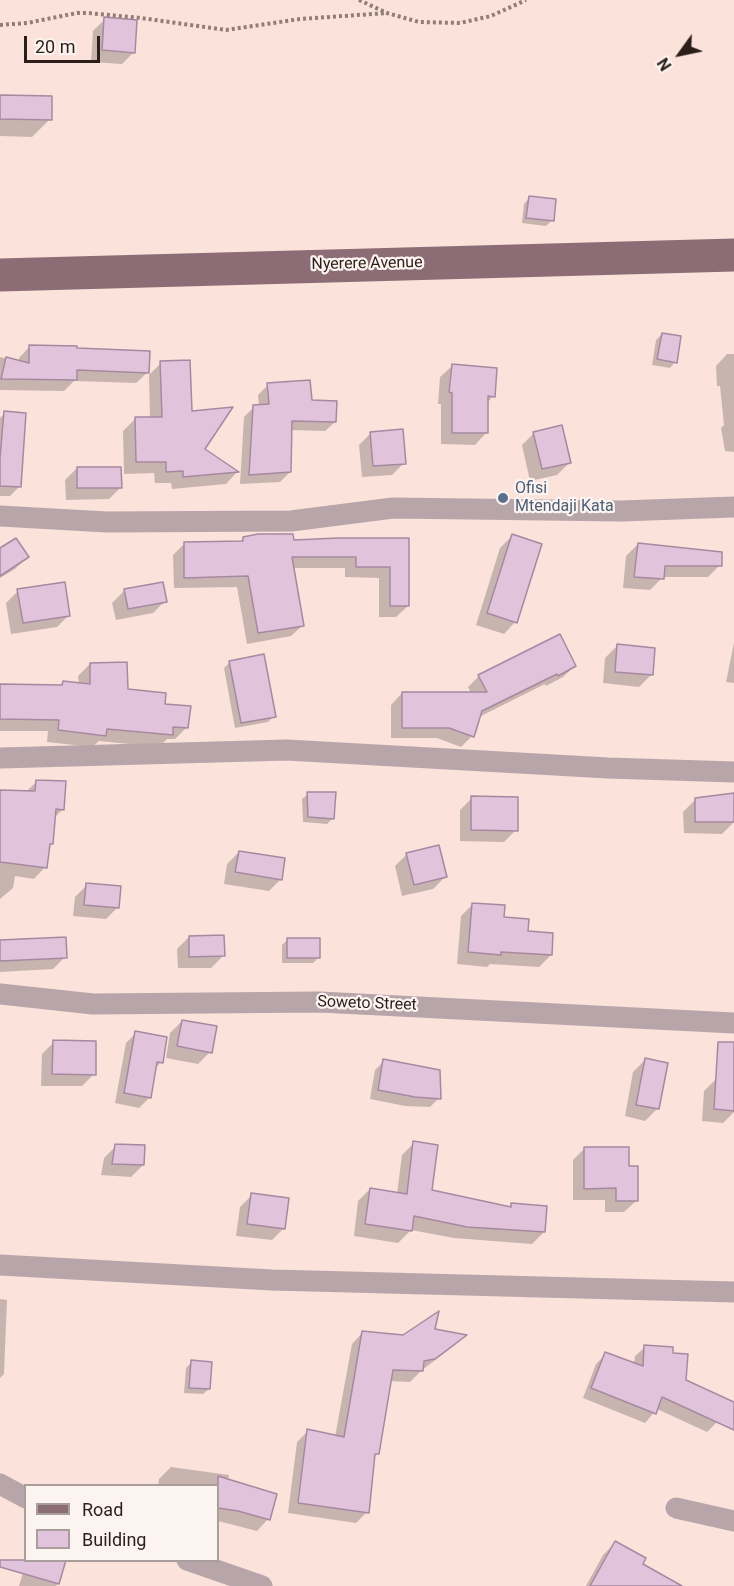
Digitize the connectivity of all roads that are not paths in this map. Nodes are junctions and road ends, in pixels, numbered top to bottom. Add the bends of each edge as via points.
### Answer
1 (734, 255) edge
2 (0, 275) edge
3 (734, 507) edge
4 (0, 516) edge
5 (0, 758) edge
6 (734, 772) edge
7 (0, 994) edge
8 (734, 1023) edge
9 (0, 1265) edge
10 (734, 1292) edge
11 (0, 1484) edge
12 (24, 1497) edge
13 (676, 1508) dead end
14 (734, 1521) edge
15 (193, 1562) edge
16 (262, 1586) edge

1 - 2 main road, Nyerere Avenue
3 - 4 street via 621,511 393,508 291,521 107,522
5 - 6 street via 286,750
7 - 8 street, Soweto Street via 93,1004 320,1002
9 - 10 street via 272,1280
11 - 12 street
13 - 14 street
15 - 16 street

